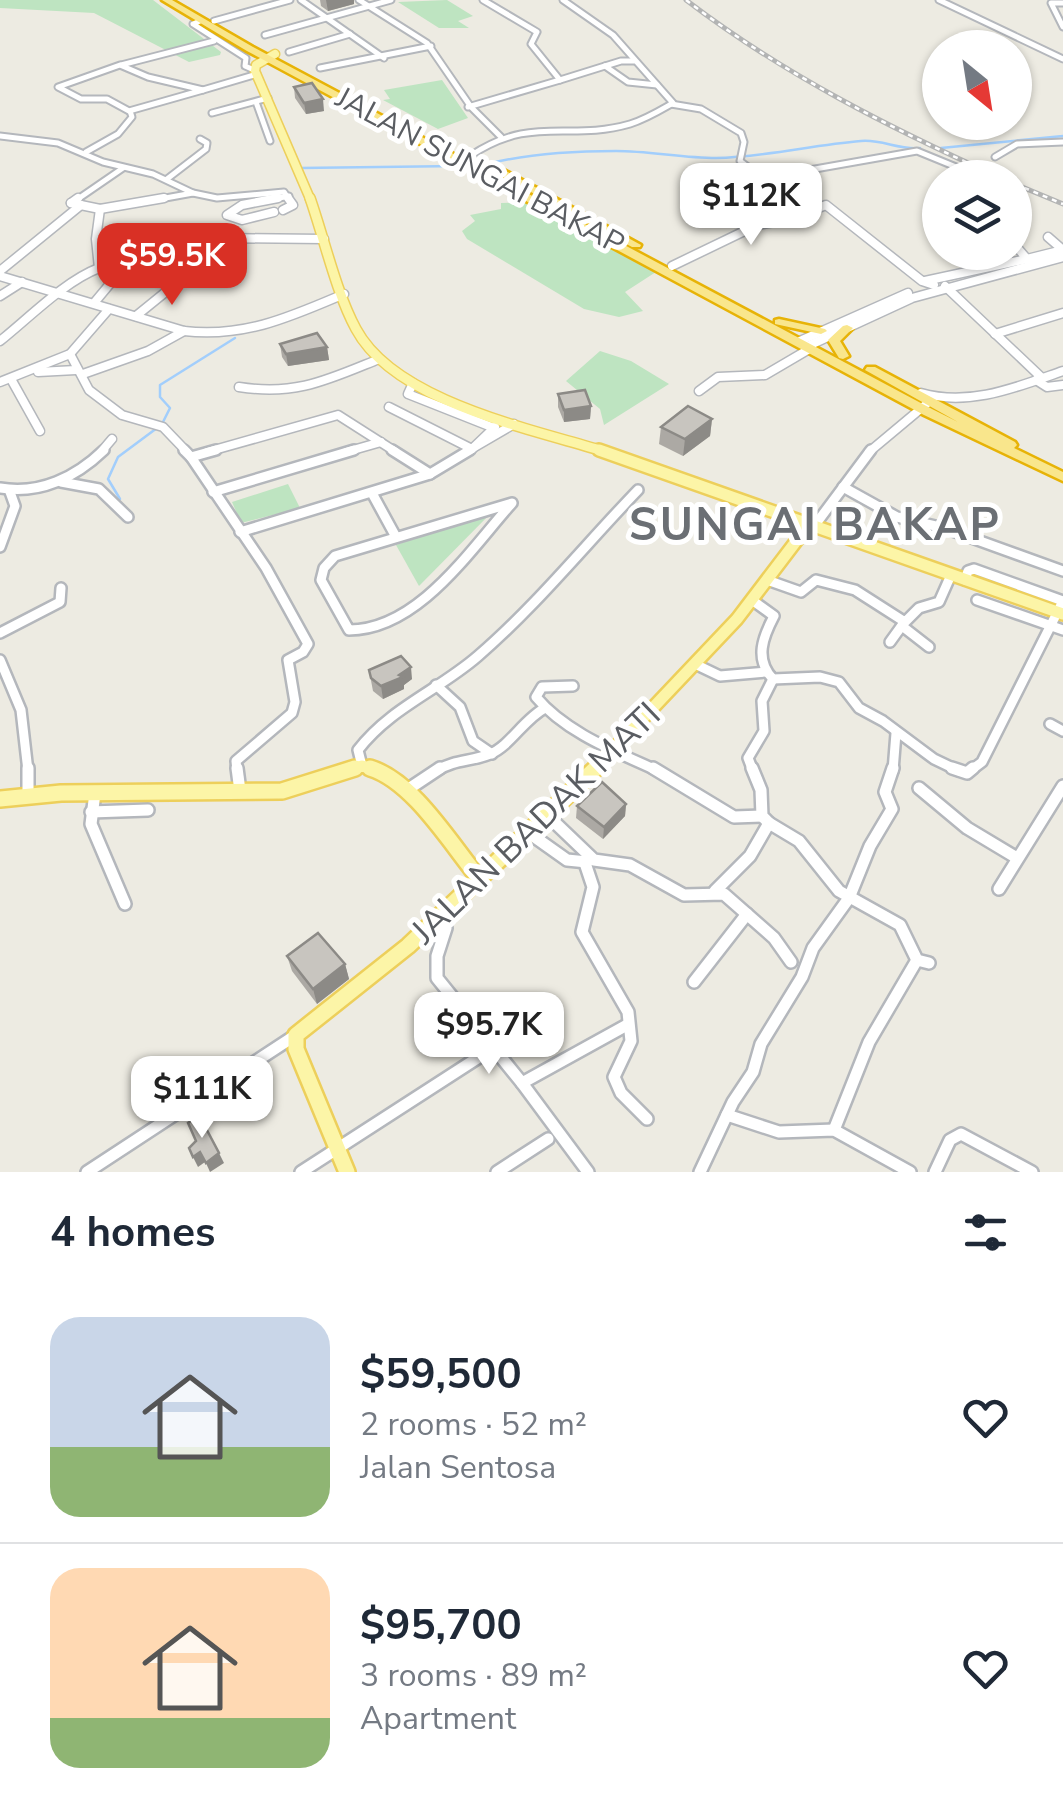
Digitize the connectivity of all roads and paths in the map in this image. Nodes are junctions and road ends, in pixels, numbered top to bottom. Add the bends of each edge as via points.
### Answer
1 (166, 0) edge
2 (178, 0) edge
3 (290, 0) edge
4 (301, 0) edge
5 (359, 0) edge
6 (392, 0) edge
7 (483, 0) edge
8 (564, 0) edge
9 (939, 0) edge
10 (1063, 3) edge
11 (369, 6) junction
12 (327, 18) junction
13 (200, 21) junction
14 (214, 21) junction
15 (1063, 26) edge
16 (537, 32) joint
17 (350, 34) junction
18 (266, 35) dead end
19 (214, 41) junction
20 (431, 46) junction
21 (250, 50) junction
22 (276, 56) junction
23 (384, 58) junction
24 (1063, 59) edge
25 (634, 61) junction
26 (120, 66) junction
27 (606, 66) junction
28 (320, 68) dead end
29 (257, 70) junction
30 (295, 72) junction
31 (560, 80) junction
32 (657, 86) junction
33 (206, 91) junction
34 (268, 98) junction
35 (256, 102) junction
36 (672, 104) junction
37 (468, 107) junction
38 (130, 112) junction
39 (212, 114) dead end
40 (0, 136) edge
41 (1062, 136) edge
42 (500, 137) junction
43 (200, 139) dead end
44 (270, 141) dead end
45 (86, 152) junction
46 (470, 156) junction
47 (995, 157) dead end
48 (939, 160) edge
49 (124, 168) junction
50 (764, 178) junction
51 (167, 179) junction
52 (193, 193) junction
53 (310, 198) junction
54 (290, 199) junction
55 (769, 204) dead end
56 (81, 205) junction
57 (100, 209) junction
58 (284, 210) dead end
59 (274, 212) dead end
60 (1048, 236) dead end
61 (324, 239) junction
62 (1063, 257) edge
63 (1032, 258) edge
64 (672, 266) junction
65 (130, 269) dead end
66 (983, 270) edge
67 (0, 274) edge
68 (984, 276) junction
69 (22, 282) junction
70 (965, 282) junction
71 (923, 285) junction
72 (936, 286) junction
73 (950, 287) junction
74 (62, 294) junction
75 (344, 294) junction
76 (0, 296) edge
77 (958, 296) junction
78 (94, 304) junction
79 (109, 309) junction
80 (1063, 313) edge
81 (136, 316) junction
82 (847, 328) junction
83 (184, 330) junction
84 (995, 334) junction
85 (0, 341) edge
86 (810, 341) junction
87 (70, 354) junction
88 (843, 356) junction
89 (379, 359) junction
90 (1063, 371) edge
91 (33, 372) junction
92 (79, 372) junction
93 (11, 378) junction
94 (1039, 379) junction
95 (890, 380) junction
96 (0, 382) edge
97 (1063, 385) edge
98 (239, 386) dead end
99 (1052, 388) junction
100 (699, 391) dead end
101 (1063, 396) edge
102 (964, 399) junction
103 (926, 405) junction
104 (389, 408) dead end
105 (471, 413) junction
106 (511, 421) junction
107 (970, 422) junction
108 (494, 428) junction
109 (40, 430) dead end
110 (112, 440) dead end
111 (381, 442) junction
112 (472, 449) junction
113 (1010, 449) junction
114 (191, 457) junction
115 (430, 474) junction
116 (1063, 476) edge
117 (61, 482) junction
118 (844, 487) junction
119 (5, 490) edge
120 (638, 490) dead end
121 (214, 492) junction
122 (372, 493) junction
123 (481, 512) junction
124 (128, 517) dead end
125 (492, 524) junction
126 (812, 524) junction
127 (240, 532) junction
128 (396, 537) junction
129 (0, 548) edge
130 (1063, 571) edge
131 (952, 576) junction
132 (767, 580) junction
133 (62, 588) dead end
134 (752, 600) junction
135 (977, 600) dead end
136 (1062, 607) edge
137 (903, 624) junction
138 (1058, 628) edge
139 (0, 633) edge
140 (890, 642) dead end
141 (929, 647) dead end
142 (0, 660) edge
143 (696, 665) junction
144 (770, 676) junction
145 (436, 684) junction
146 (573, 686) dead end
147 (545, 708) junction
148 (1050, 724) dead end
149 (1063, 731) edge
150 (896, 732) junction
151 (614, 751) junction
152 (492, 754) junction
153 (362, 766) junction
154 (1063, 786) edge
155 (919, 788) dead end
156 (408, 790) junction
157 (240, 791) junction
158 (96, 793) junction
159 (28, 795) junction
160 (0, 798) edge
161 (148, 810) dead end
162 (91, 812) junction
163 (548, 816) junction
164 (765, 820) junction
165 (530, 833) junction
166 (1017, 858) junction
167 (590, 862) junction
168 (479, 878) junction
169 (999, 889) dead end
170 (715, 891) junction
171 (848, 898) junction
172 (125, 904) dead end
173 (747, 914) junction
174 (440, 916) junction
175 (791, 962) dead end
176 (923, 962) joint
177 (694, 982) dead end
178 (626, 1025) junction
179 (296, 1035) junction
180 (493, 1048) junction
181 (522, 1083) junction
182 (727, 1115) junction
183 (647, 1119) dead end
184 (834, 1130) junction
185 (548, 1139) dead end
186 (337, 1149) junction
187 (87, 1172) edge
188 (302, 1172) edge
189 (347, 1172) edge
190 (497, 1172) edge
191 (588, 1172) edge
192 (700, 1172) edge
193 (910, 1172) edge
194 (935, 1172) edge
195 (1032, 1172) edge

1 - 13 highway, JALAN SUNGAI BAKAP
2 - 14 highway, JALAN SUNGAI BAKAP
3 - 14 street
4 - 12 street
5 - 11 street
6 - 11 street
7 - 16 street
8 - 25 street via 596,21
9 - 24 street
10 - 15 street via 1051,3
11 - 12 street
11 - 20 street
12 - 17 street
12 - 18 street
13 - 19 street via 193,24
13 - 21 highway, JALAN SUNGAI BAKAP
14 - 22 highway, JALAN SUNGAI BAKAP
16 - 31 street via 532,44
17 - 22 street
17 - 23 street
19 - 26 street
19 - 29 street
20 - 23 street
20 - 37 street
21 - 22 highway, JALAN SUNGAI BAKAP
21 - 29 highway
22 - 29 main road
22 - 30 highway, JALAN SUNGAI BAKAP
22 - 46 highway, JALAN SUNGAI BAKAP
23 - 28 street
25 - 27 street
25 - 32 street
26 - 33 street
26 - 38 street via 58,87 84,101 108,99
27 - 31 street
27 - 32 street via 623,83
29 - 30 highway
29 - 33 street
29 - 34 main road
30 - 86 highway, JALAN SUNGAI BAKAP
31 - 37 street
32 - 36 street
33 - 38 street
34 - 35 street
34 - 53 main road
35 - 39 street
35 - 44 street
36 - 42 street via 622,129
36 - 50 street via 701,108 738,131 744,142 740,157
37 - 42 street
38 - 45 street via 124,128
40 - 45 street
41 - 47 street via 1017,144
42 - 46 street
43 - 51 street via 206,149
45 - 49 street
46 - 64 highway, JALAN SUNGAI BAKAP
48 - 50 street via 917,151
49 - 51 street
49 - 56 street via 70,202
50 - 55 street
51 - 52 street
52 - 54 street via 217,198 278,192
52 - 57 street
53 - 54 street
53 - 61 main road
54 - 58 street
54 - 59 street via 242,205 228,215 242,220
56 - 57 street
56 - 67 street
57 - 74 street via 96,239 102,263 74,276
60 - 63 street via 1063,250
61 - 75 main road
61 - 81 street via 304,244 232,234 215,238 215,252
62 - 68 street
64 - 71 street via 758,225 826,206
64 - 86 highway, JALAN SUNGAI BAKAP
65 - 78 street
66 - 71 street
67 - 69 street
68 - 70 street
68 - 72 street
69 - 74 street
69 - 76 street
70 - 73 street
70 - 77 street
71 - 72 street
71 - 86 street
72 - 73 street
72 - 77 street
72 - 82 street
73 - 77 street
74 - 78 street
74 - 85 street
75 - 83 street via 249,333
75 - 89 main road via 356,329
77 - 84 street
78 - 79 street
79 - 81 street
79 - 87 street
80 - 84 street
81 - 83 street
82 - 86 street
82 - 88 highway via 834,340
83 - 92 street via 161,348
84 - 94 street
86 - 88 highway, JALAN SUNGAI BAKAP
86 - 100 street via 766,375 718,377
86 - 103 highway, JALAN SUNGAI BAKAP
87 - 91 street
87 - 92 street
88 - 95 highway, JALAN SUNGAI BAKAP
89 - 98 street via 276,393
89 - 105 main road
90 - 94 street
91 - 92 street
91 - 93 street
92 - 114 street via 89,390 122,414 163,427
93 - 96 street
93 - 109 street
94 - 99 street
94 - 102 street
95 - 102 street via 939,400
95 - 103 highway, JALAN SUNGAI BAKAP
97 - 99 street
99 - 101 street
102 - 107 street via 957,409
103 - 107 highway, JALAN SUNGAI BAKAP
103 - 113 highway, JALAN SUNGAI BAKAP
103 - 118 street, JALAN BADAK MATI via 875,445
104 - 112 street
105 - 106 main road
105 - 108 street
106 - 108 street
106 - 112 street
106 - 126 main road
107 - 113 highway, JALAN SUNGAI BAKAP
108 - 112 street
110 - 117 street
111 - 114 street via 338,415
111 - 115 street
111 - 121 street
112 - 115 street
113 - 116 highway, JALAN SUNGAI BAKAP
114 - 121 street
115 - 122 street
117 - 119 street
117 - 124 street via 98,489
118 - 126 street, JALAN BADAK MATI
118 - 130 street via 897,518
119 - 129 street via 14,506
120 - 145 street via 526,611 474,660
121 - 127 street
122 - 127 street
122 - 128 street
123 - 125 street
123 - 125 street via 512,503
123 - 128 street
125 - 128 street via 413,608 371,632 350,630 321,580 324,568 335,556
126 - 131 main road
126 - 132 main road, JALAN BADAK MATI
127 - 157 street via 308,644 288,660 292,713 236,760
131 - 136 main road
131 - 137 street via 938,602 919,608
132 - 134 main road, JALAN BADAK MATI
132 - 137 street via 801,592 816,580 851,588
133 - 139 street via 60,602
134 - 143 main road, JALAN BADAK MATI
134 - 144 street via 774,616 761,640
135 - 138 street
136 - 138 street
137 - 140 street
137 - 141 street
138 - 150 street via 977,768 958,772
142 - 159 street via 26,715
143 - 144 street via 720,676
143 - 151 main road, JALAN BADAK MATI
144 - 150 street via 792,682 816,674 834,678 856,706
144 - 164 street via 762,702 764,730 748,758
145 - 152 street via 460,707 473,741
145 - 153 street via 365,738 358,750
146 - 147 street via 539,688 536,697
147 - 151 street
147 - 152 street
148 - 149 street
150 - 171 street via 886,792 892,810
151 - 163 main road, JALAN BADAK MATI
151 - 164 street via 734,818
152 - 156 street via 453,760
153 - 156 main road via 390,774
153 - 157 main road via 282,791
154 - 166 street
155 - 166 street
156 - 168 main road
157 - 158 main road
158 - 159 main road
158 - 162 street
159 - 160 main road
161 - 162 street
162 - 172 street
163 - 165 main road, JALAN BADAK MATI
163 - 167 street
164 - 170 street via 750,856
164 - 171 street via 795,834 816,868
165 - 167 street via 556,855
165 - 168 main road, JALAN BADAK MATI
166 - 169 street
167 - 170 street via 624,860 686,896
167 - 178 street via 594,897 582,932 628,1012
168 - 174 main road, JALAN BADAK MATI
170 - 173 street
171 - 176 street via 900,926
171 - 182 street via 813,948
173 - 175 street
173 - 177 street
174 - 179 main road, JALAN BADAK MATI
174 - 180 street via 446,928 437,978
176 - 184 street via 888,1003
178 - 181 street
178 - 183 street via 631,1041 614,1077
179 - 186 main road
179 - 187 street
180 - 181 street
180 - 186 street
181 - 191 street
182 - 184 street via 779,1132
182 - 192 street
184 - 193 street
185 - 190 street
186 - 188 street
186 - 189 main road
194 - 195 street via 950,1140 961,1134

